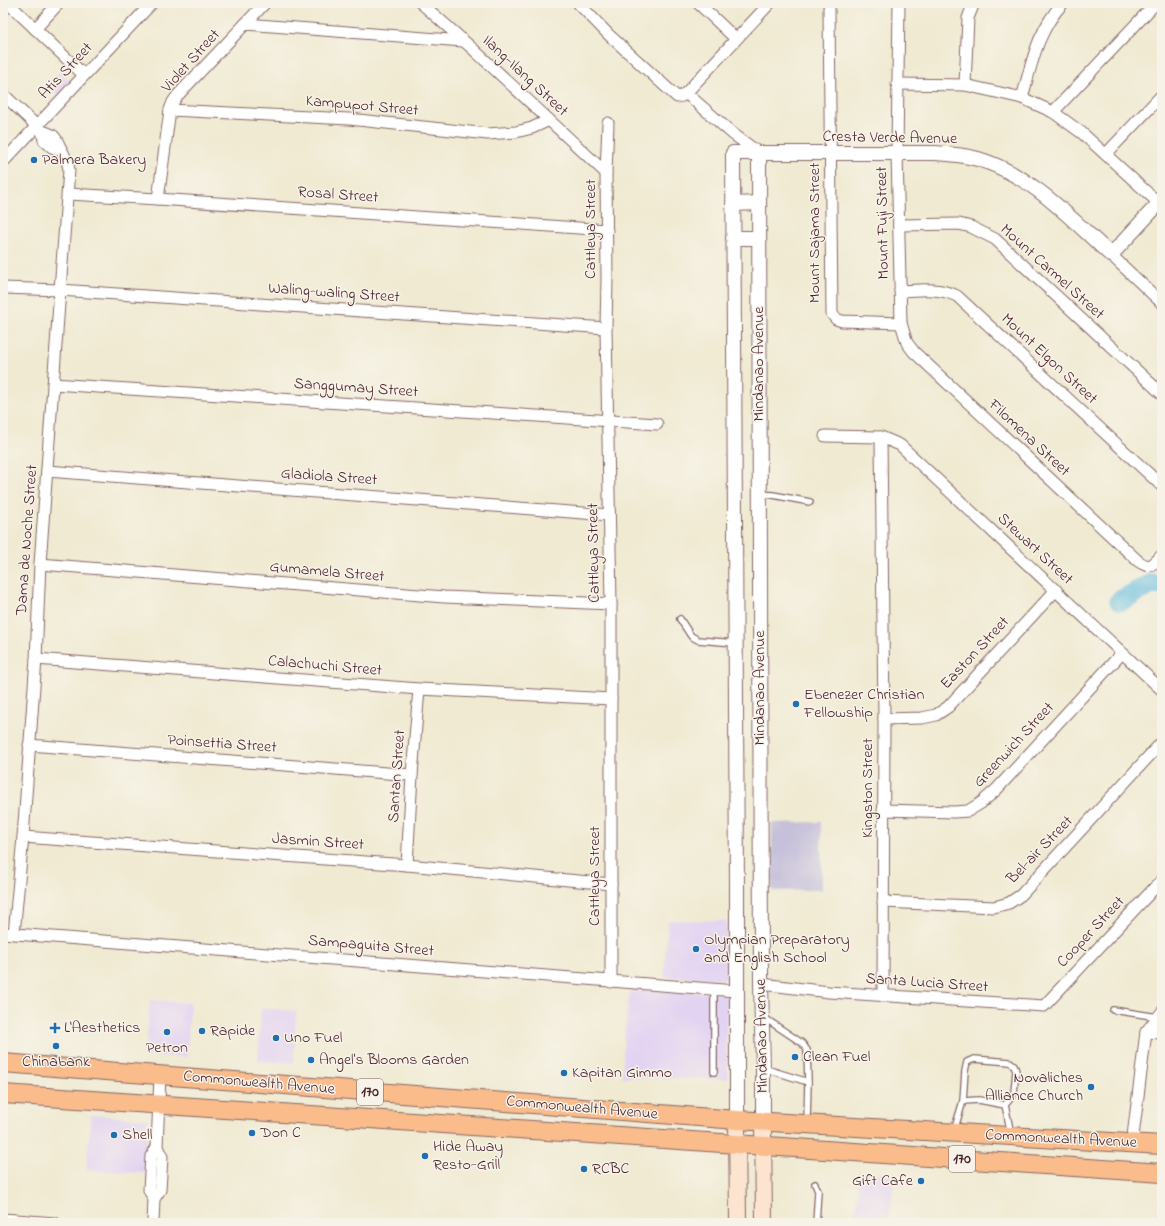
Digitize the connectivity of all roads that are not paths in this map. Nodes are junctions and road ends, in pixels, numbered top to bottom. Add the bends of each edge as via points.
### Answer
1 (8, 3) edge
2 (59, 3) edge
3 (152, 3) edge
4 (265, 3) edge
5 (421, 3) edge
6 (578, 3) edge
7 (698, 3) edge
8 (899, 3) edge
9 (974, 3) edge
10 (1063, 3) edge
11 (1156, 3) edge
12 (764, 5) edge
13 (829, 8) dead end
14 (245, 24) junction
15 (35, 29) junction
16 (736, 39) junction
17 (463, 41) junction
18 (84, 75) junction
19 (897, 84) junction
20 (965, 85) junction
21 (686, 93) junction
22 (3, 94) edge
23 (1162, 95) edge
24 (1022, 98) junction
25 (170, 110) junction
26 (1053, 112) junction
27 (548, 120) junction
28 (608, 123) dead end
29 (39, 129) junction
30 (733, 134) junction
31 (732, 153) junction
32 (759, 153) junction
33 (831, 153) junction
34 (897, 153) junction
35 (1106, 154) junction
36 (3, 162) edge
37 (606, 173) junction
38 (68, 194) junction
39 (158, 199) junction
40 (1161, 203) edge
41 (733, 204) junction
42 (759, 204) junction
43 (899, 225) junction
44 (607, 230) junction
45 (733, 238) junction
46 (759, 238) junction
47 (1111, 254) junction
48 (3, 288) edge
49 (60, 290) junction
50 (900, 291) junction
51 (1162, 303) edge
52 (901, 323) junction
53 (606, 328) junction
54 (53, 384) junction
55 (1162, 394) edge
56 (607, 421) junction
57 (657, 424) dead end
58 (825, 436) dead end
59 (881, 437) junction
60 (47, 472) junction
61 (1162, 486) edge
62 (759, 494) junction
63 (810, 502) dead end
64 (609, 515) junction
65 (1162, 555) edge
66 (40, 564) junction
67 (1056, 590) junction
68 (611, 604) junction
69 (680, 619) dead end
70 (735, 643) junction
71 (1122, 653) junction
72 (36, 659) junction
73 (419, 689) junction
74 (1162, 690) edge
75 (611, 699) junction
76 (884, 719) junction
77 (1162, 742) edge
78 (29, 745) junction
79 (412, 775) junction
80 (883, 810) junction
81 (23, 837) junction
82 (407, 865) junction
83 (1162, 880) edge
84 (611, 884) junction
85 (883, 902) junction
86 (9, 933) edge
87 (612, 982) junction
88 (761, 984) junction
89 (714, 988) junction
90 (736, 991) junction
91 (883, 996) junction
92 (1044, 1006) joint
93 (1113, 1010) dead end
94 (1160, 1015) edge
95 (762, 1016) junction
96 (1146, 1032) junction
97 (1162, 1033) edge
98 (3, 1062) edge
99 (763, 1068) junction
100 (714, 1072) dead end
101 (160, 1075) junction
102 (808, 1082) junction
103 (3, 1094) edge
104 (963, 1101) junction
105 (159, 1104) junction
106 (1005, 1105) junction
107 (736, 1120) junction
108 (763, 1122) junction
109 (807, 1124) junction
110 (954, 1133) junction
111 (1011, 1136) junction
112 (737, 1144) junction
113 (1132, 1144) junction
114 (1162, 1145) edge
115 (763, 1146) junction
116 (1162, 1173) edge
117 (815, 1184) dead end
118 (3, 1219) edge
119 (55, 1223) edge
120 (153, 1223) edge
121 (738, 1223) edge
122 (764, 1223) edge
123 (816, 1223) edge

1 - 15 street
2 - 15 street
3 - 18 street, Atis Street
4 - 14 street, Violet Street
5 - 17 street, Ilang-Ilang Street
6 - 21 street via 673,95 676,97
7 - 16 street
8 - 19 street, Mount Fuji Street
9 - 20 street via 968,18
10 - 24 street via 1047,23 1038,41
11 - 26 street
12 - 16 street
13 - 33 street, Mount Sajama Street
14 - 17 street
14 - 25 street, Violet Street via 178,95
15 - 18 street
16 - 21 street
17 - 27 street, Ilang-Ilang Street
18 - 29 street, Atis Street
19 - 20 street
19 - 34 street, Mount Fuji Street
20 - 24 street
21 - 30 street
22 - 29 street
23 - 35 street
24 - 26 street
25 - 27 street, Kampupot Street via 349,119 488,134 521,131
25 - 39 street, Violet Street
26 - 35 street
27 - 37 street, Ilang-Ilang Street
28 - 37 street, Cattleya Street
29 - 36 street, Atis Street
29 - 38 street, Dama de Noche Street via 51,133 51,140 58,141 66,155 69,163
30 - 31 street
30 - 32 street
31 - 32 street, Cresta Verde Avenue
31 - 41 street, Mindanao Avenue
32 - 33 street, Cresta Verde Avenue
32 - 42 street, Mindanao Avenue
33 - 34 street, Cresta Verde Avenue
33 - 52 street, Mount Sajama Street via 832,314 842,321
34 - 43 street, Mount Fuji Street
34 - 47 street, Cresta Verde Avenue via 956,155 978,159 1020,177 1040,190
35 - 40 street
37 - 44 street, Cattleya Street
38 - 39 street, Rosal Street
38 - 49 street, Dama de Noche Street
39 - 44 street, Rosal Street
40 - 47 street
41 - 42 street
41 - 45 street, Mindanao Avenue
42 - 46 street, Mindanao Avenue
43 - 50 street, Mount Fuji Street
43 - 55 street, Mount Carmel Street via 959,224 995,239
44 - 53 street, Cattleya Street
45 - 46 street
45 - 70 street, Mindanao Avenue
46 - 62 street, Mindanao Avenue
47 - 51 street, Cresta Verde Avenue
48 - 49 street, Waling-waling Street
49 - 53 street, Waling-waling Street
49 - 54 street, Dama de Noche Street
50 - 52 street, Mount Fuji Street
50 - 61 street, Mount Elgon Street via 939,290 957,296
52 - 65 street, Filomena Street via 907,343 914,352 1138,562 1148,567
53 - 56 street, Cattleya Street
54 - 56 street, Sanggumay Street
54 - 60 street, Dama de Noche Street
56 - 57 street, Sanggumay Street
56 - 64 street, Cattleya Street
58 - 59 street
59 - 67 street, Stewart Street via 900,445
59 - 76 street, Kingston Street
60 - 64 street, Gladiola Street
60 - 66 street, Dama de Noche Street
62 - 63 lane
62 - 88 street, Mindanao Avenue
64 - 68 street, Cattleya Street
66 - 68 street, Gumamela Street via 444,597
66 - 72 street, Dama de Noche Street
67 - 71 street, Stewart Street
67 - 76 street, Easton Street via 948,707 936,715 922,718
68 - 75 street, Cattleya Street
69 - 70 lane via 691,636 698,640
70 - 90 street, Mindanao Avenue
71 - 74 street, Stewart Street
71 - 80 street, Greenwich Street via 996,790 981,803 968,811
72 - 73 street, Calachuchi Street
72 - 78 street, Dama de Noche Street
73 - 75 street, Calachuchi Street
73 - 79 street, Santan Street
75 - 84 street, Cattleya Street
76 - 80 street, Kingston Street
77 - 85 street, Bel-air Street via 1021,895 1009,902 994,907
78 - 79 street, Poinsettia Street
78 - 81 street, Dama de Noche Street
79 - 82 street, Santan Street
80 - 85 street, Kingston Street
81 - 82 street, Jasmin Street
81 - 86 street, Dama de Noche Street
82 - 84 street, Jasmin Street
83 - 92 street, Cooper Street
84 - 87 street, Cattleya Street
85 - 91 street, Kingston Street
86 - 87 street, Sampaguita Street
87 - 89 street, Sampaguita Street
88 - 91 street, Santa Lucia Street
88 - 95 street, Mindanao Avenue
89 - 90 street, Sampaguita Street
89 - 100 lane
90 - 107 street, Mindanao Avenue
91 - 92 street, Santa Lucia Street
93 - 94 lane
94 - 96 street
95 - 99 street, Mindanao Avenue
95 - 102 lane via 802,1043 807,1050
96 - 97 street
96 - 113 street
98 - 101 main road, Commonwealth Avenue / 170
99 - 102 lane
99 - 108 street, Mindanao Avenue
101 - 105 street
101 - 107 main road, Commonwealth Avenue / 170
102 - 109 lane
103 - 105 main road, Commonwealth Avenue / 170
104 - 106 lane via 979,1100
104 - 106 lane via 967,1062 974,1059 1010,1062 1016,1071 1014,1092
104 - 110 lane
105 - 112 main road, Commonwealth Avenue / 170
105 - 120 street via 157,1147 151,1156 150,1190 154,1199
106 - 111 lane
107 - 108 main road, Commonwealth Avenue / 170
107 - 112 main road, Mindanao Avenue
108 - 109 main road, Commonwealth Avenue / 170
108 - 115 main road, Mindanao Avenue
109 - 110 main road, Commonwealth Avenue / 170
110 - 111 main road, Commonwealth Avenue / 170
111 - 113 main road, Commonwealth Avenue / 170
112 - 115 main road, Commonwealth Avenue / 170
112 - 121 main road, Mindanao Avenue
113 - 114 main road, Commonwealth Avenue / 170
115 - 116 main road, Commonwealth Avenue / 170
115 - 122 main road, Mindanao Avenue
117 - 123 lane via 818,1191
118 - 119 street

